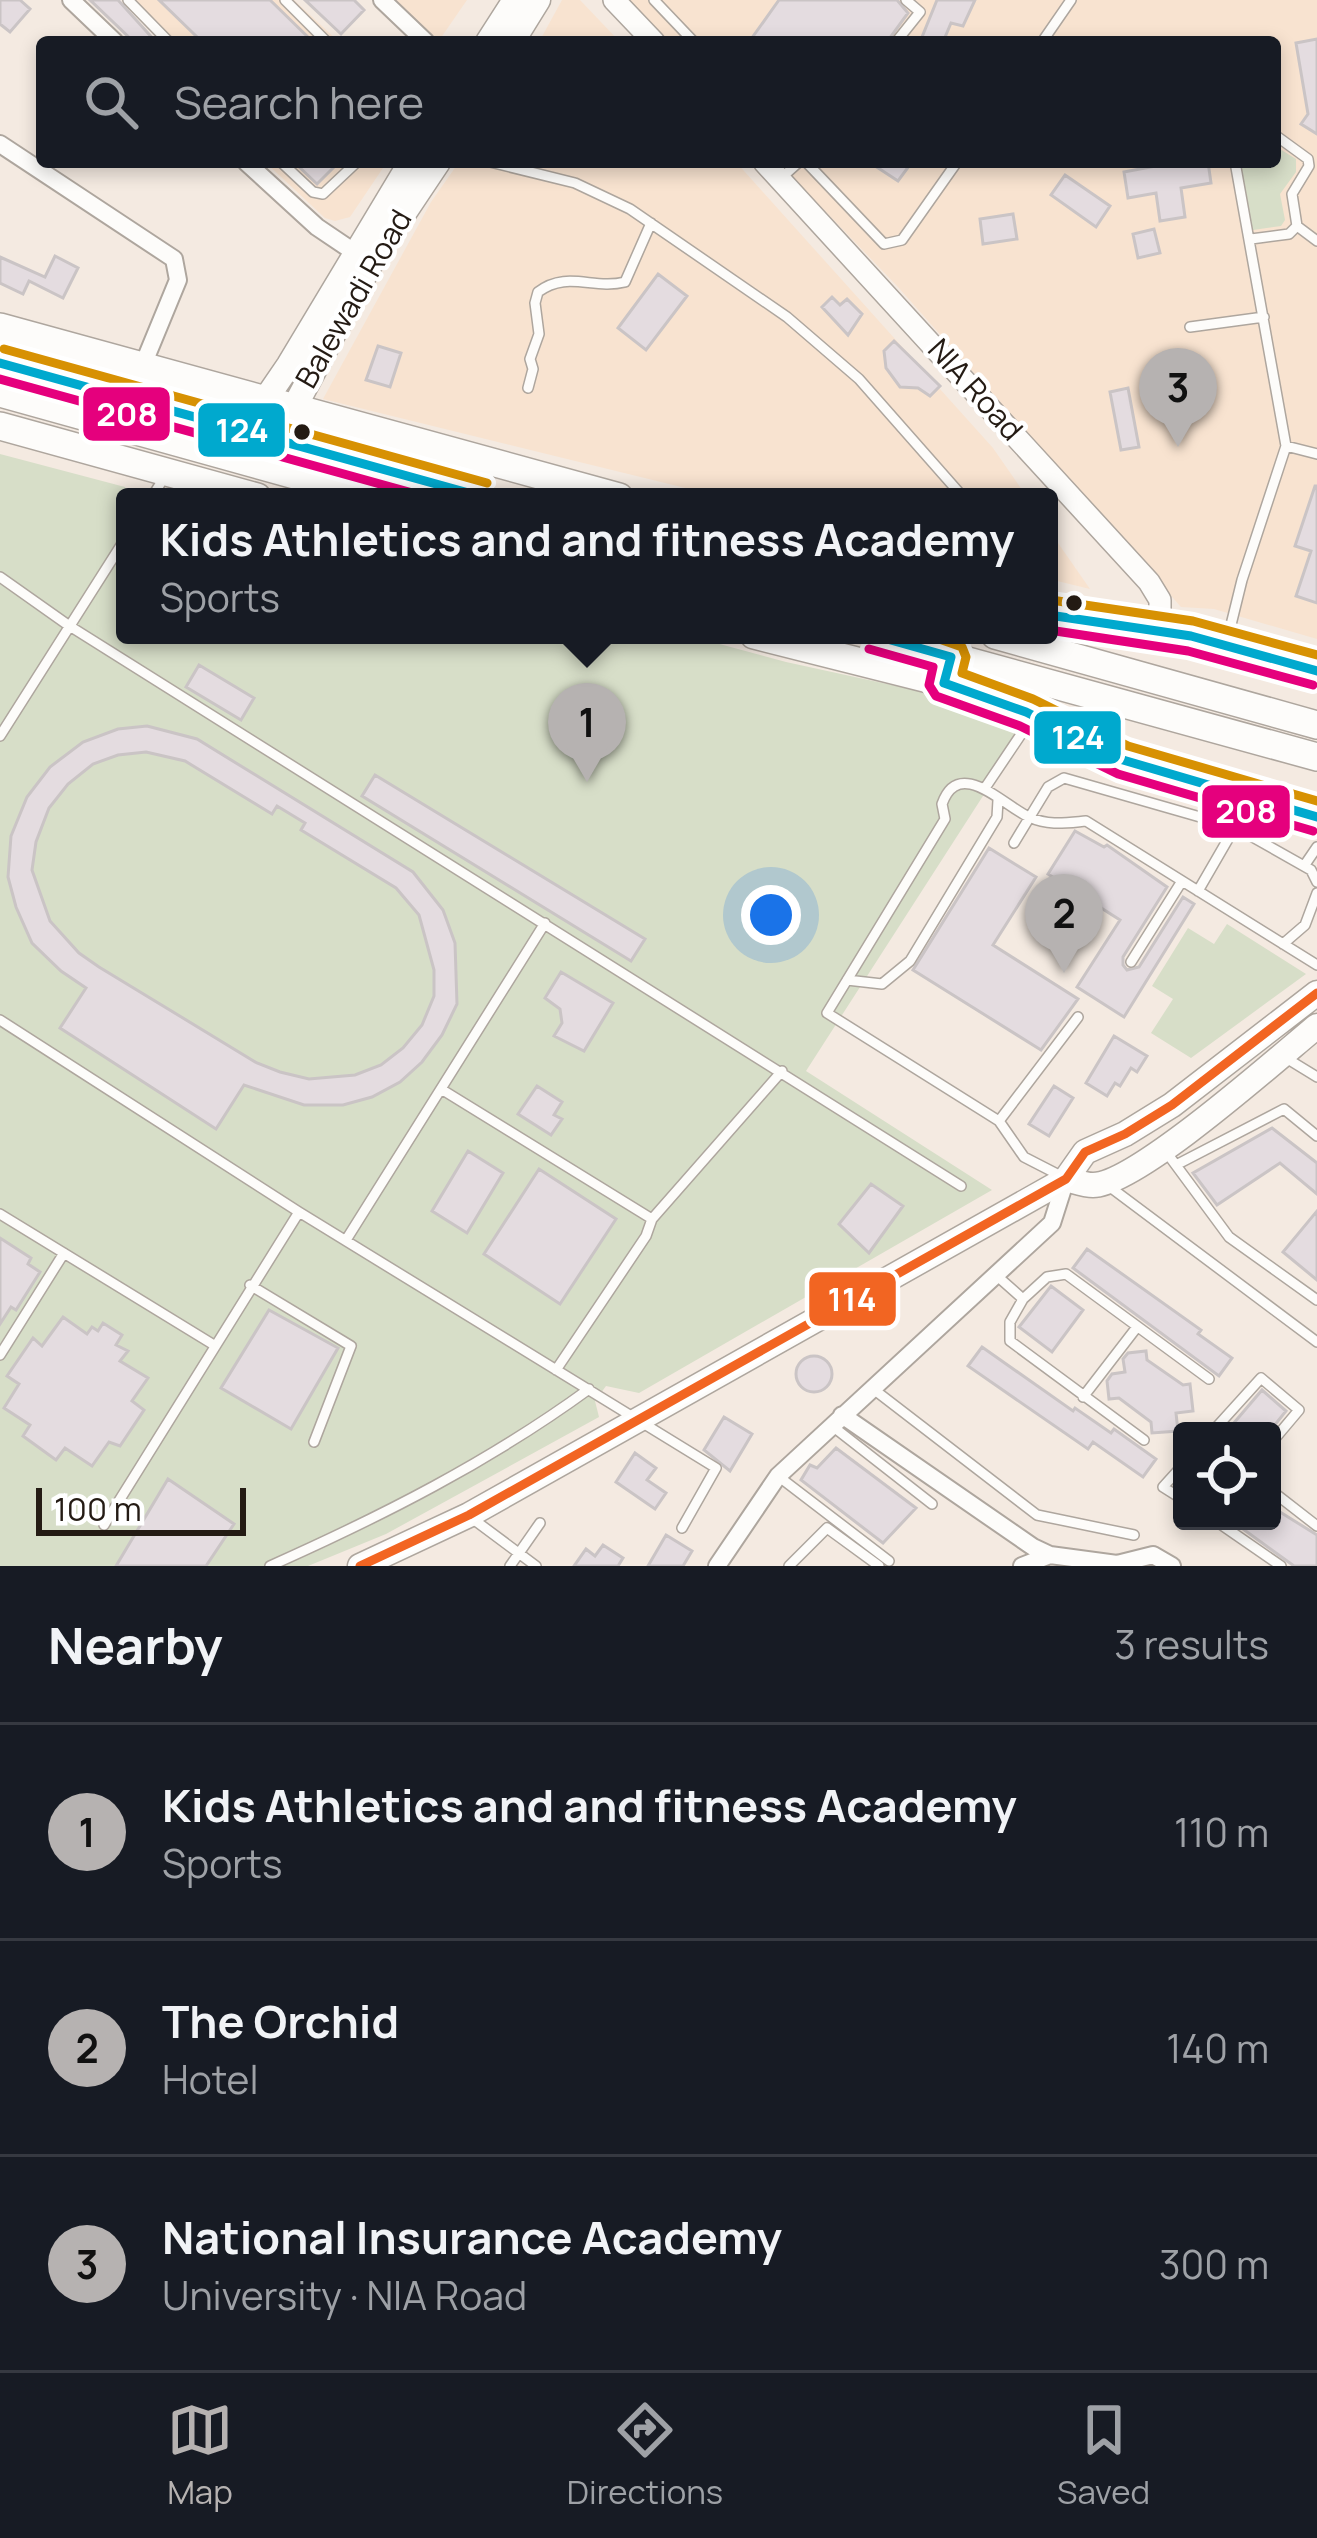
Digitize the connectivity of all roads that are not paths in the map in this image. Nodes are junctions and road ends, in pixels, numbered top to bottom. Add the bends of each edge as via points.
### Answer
1 (71, 0) edge
2 (128, 0) edge
3 (285, 0) edge
4 (382, 0) edge
5 (515, 0) edge
6 (538, 0) edge
7 (614, 0) edge
8 (654, 0) edge
9 (906, 0) edge
10 (1071, 0) edge
11 (110, 36) edge
12 (164, 36) edge
13 (321, 36) edge
14 (420, 36) edge
15 (492, 36) edge
16 (516, 36) edge
17 (647, 36) edge
18 (688, 36) edge
19 (901, 36) edge
20 (1046, 36) edge
21 (1281, 139) edge
22 (0, 144) edge
23 (36, 168) edge
24 (36, 168) edge
25 (253, 168) edge
26 (287, 168) edge
27 (350, 168) edge
28 (407, 168) edge
29 (433, 168) edge
30 (513, 168) edge
31 (808, 168) edge
32 (953, 168) edge
33 (1235, 168) edge
34 (772, 170) edge
35 (651, 223) junction
36 (1297, 226) junction
37 (1251, 239) junction
38 (1317, 241) edge
39 (354, 253) junction
40 (1264, 317) junction
41 (0, 327) edge
42 (1190, 327) dead end
43 (0, 363) edge
44 (143, 365) junction
45 (528, 388) dead end
46 (0, 393) edge
47 (278, 403) junction
48 (0, 426) edge
49 (244, 430) junction
50 (277, 440) junction
51 (178, 442) junction
52 (1286, 446) junction
53 (1317, 454) edge
54 (168, 472) junction
55 (158, 488) edge
56 (224, 488) edge
57 (342, 488) edge
58 (450, 488) edge
59 (586, 488) edge
60 (955, 488) edge
61 (116, 553) edge
62 (0, 578) edge
63 (1058, 616) edge
64 (68, 625) junction
65 (1160, 630) junction
66 (804, 644) edge
67 (892, 644) edge
68 (1030, 644) edge
69 (1226, 646) junction
70 (947, 670) junction
71 (1317, 671) edge
72 (1034, 716) junction
73 (1317, 725) edge
74 (0, 736) edge
75 (1317, 757) edge
76 (985, 788) junction
77 (998, 800) junction
78 (1030, 817) junction
79 (1317, 817) edge
80 (1235, 827) junction
81 (1014, 843) dead end
82 (1317, 847) edge
83 (1304, 866) junction
84 (1183, 881) junction
85 (1317, 882) edge
86 (1198, 891) junction
87 (1317, 893) edge
88 (545, 922) junction
89 (1305, 926) junction
90 (1317, 932) edge
91 (1283, 944) junction
92 (1131, 962) dead end
93 (1317, 965) edge
94 (847, 980) junction
95 (1317, 993) edge
96 (1078, 1017) dead end
97 (0, 1020) edge
98 (1275, 1024) junction
99 (1317, 1027) edge
100 (1287, 1051) junction
101 (782, 1070) junction
102 (1317, 1077) edge
103 (441, 1089) junction
104 (999, 1121) junction
105 (1317, 1136) edge
106 (1170, 1157) junction
107 (1066, 1179) junction
108 (1105, 1183) junction
109 (961, 1186) dead end
110 (298, 1212) junction
111 (0, 1214) edge
112 (652, 1219) junction
113 (346, 1240) junction
114 (64, 1253) junction
115 (996, 1275) junction
116 (250, 1285) junction
117 (1023, 1299) junction
118 (1317, 1300) edge
119 (1138, 1327) junction
120 (1317, 1342) edge
121 (214, 1345) junction
122 (0, 1355) edge
123 (556, 1370) junction
124 (1209, 1379) dead end
125 (872, 1388) junction
126 (589, 1389) junction
127 (1083, 1397) junction
128 (640, 1419) junction
129 (837, 1420) junction
130 (1221, 1422) edge
131 (1281, 1431) edge
132 (1144, 1440) dead end
133 (314, 1442) dead end
134 (778, 1476) junction
135 (1281, 1498) edge
136 (932, 1504) dead end
137 (469, 1515) junction
138 (540, 1523) dead end
139 (104, 1525) dead end
140 (1317, 1526) edge
141 (682, 1528) dead end
142 (1229, 1530) edge
143 (1134, 1534) dead end
144 (519, 1554) junction
145 (1050, 1555) junction
146 (884, 1563) edge
147 (1094, 1564) edge
148 (1117, 1565) edge
149 (270, 1566) edge
150 (359, 1566) edge
151 (510, 1566) edge
152 (536, 1566) edge
153 (718, 1566) edge
154 (789, 1566) edge
155 (1022, 1566) edge
156 (1172, 1566) edge
157 (1281, 1566) edge

1 - 11 street
2 - 12 lane
3 - 13 lane
4 - 14 street
5 - 15 main road
6 - 16 main road
7 - 17 street
8 - 18 lane
9 - 19 lane via 920,12
10 - 20 lane
21 - 36 lane via 1308,159 1292,194
22 - 24 street
23 - 44 street via 174,259 178,280
25 - 39 street
26 - 27 lane via 322,194
28 - 39 main road, Balewadi Road
29 - 47 main road, Balewadi Road
30 - 35 lane via 575,184
31 - 32 lane via 884,244 902,240
33 - 37 lane
34 - 65 street, NIA Road via 1141,572 1160,601
35 - 45 lane via 625,282 559,280 538,292
35 - 60 lane via 822,347
36 - 37 lane
36 - 38 lane
37 - 40 lane
39 - 47 main road, Balewadi Road
40 - 42 lane
40 - 52 lane
41 - 44 main road
43 - 49 main road
44 - 47 main road
46 - 51 main road
47 - 49 main road, Balewadi Road
47 - 50 main road, Balewadi Road
47 - 59 main road
48 - 54 main road
49 - 50 main road
50 - 58 main road
51 - 54 lane
51 - 57 main road
52 - 53 lane
52 - 69 lane
54 - 55 lane
54 - 56 main road
61 - 64 lane
62 - 64 lane
63 - 65 main road
64 - 74 lane
64 - 88 lane
65 - 69 main road
66 - 70 main road
67 - 70 main road
68 - 73 main road
69 - 71 main road
70 - 72 main road
70 - 75 main road
72 - 76 lane
72 - 79 main road via 1144,767
76 - 77 lane
76 - 94 lane via 964,782 945,795 945,819
77 - 78 lane
77 - 94 lane via 997,817 910,962 882,984
78 - 80 lane via 1048,787 1064,778
78 - 81 lane
78 - 84 lane via 1086,821
80 - 83 lane
80 - 86 lane
82 - 83 lane
83 - 85 lane
84 - 86 lane
84 - 92 lane
86 - 91 lane
87 - 89 lane
88 - 101 lane
88 - 103 lane
89 - 90 lane
89 - 91 lane
91 - 93 lane
94 - 104 lane via 827,1013
95 - 98 main road
96 - 104 lane
97 - 110 lane
98 - 100 main road
98 - 107 main road via 1172,1105 1085,1152
99 - 100 main road
100 - 102 lane
100 - 106 main road
101 - 109 lane
101 - 112 lane
103 - 112 lane
103 - 113 lane
104 - 107 lane via 1024,1156
105 - 106 lane via 1283,1109
106 - 108 main road
106 - 118 lane via 1229,1237
107 - 108 main road
107 - 115 street via 1052,1223
107 - 128 main road
108 - 120 lane
110 - 113 lane
110 - 116 lane
111 - 114 lane
112 - 123 lane
113 - 123 lane
114 - 121 lane
114 - 122 lane
115 - 117 lane
115 - 125 street
116 - 121 lane
116 - 133 lane via 351,1346
117 - 119 lane via 1047,1277 1066,1274
117 - 127 lane via 1010,1342
119 - 124 lane
119 - 127 lane
121 - 139 lane
123 - 126 lane
125 - 129 street
125 - 143 lane via 1037,1515
126 - 128 lane
126 - 149 lane via 387,1514
127 - 132 lane
128 - 137 main road
128 - 141 lane via 716,1468
129 - 134 street
129 - 136 lane
129 - 145 street
130 - 131 lane via 1261,1378 1299,1410
134 - 146 lane
134 - 153 street
135 - 140 lane
137 - 144 lane
137 - 150 main road
138 - 144 lane
142 - 157 lane
144 - 151 lane
144 - 152 lane
145 - 147 street
145 - 155 street
146 - 154 lane via 826,1528
147 - 148 street
148 - 156 street via 1153,1555

